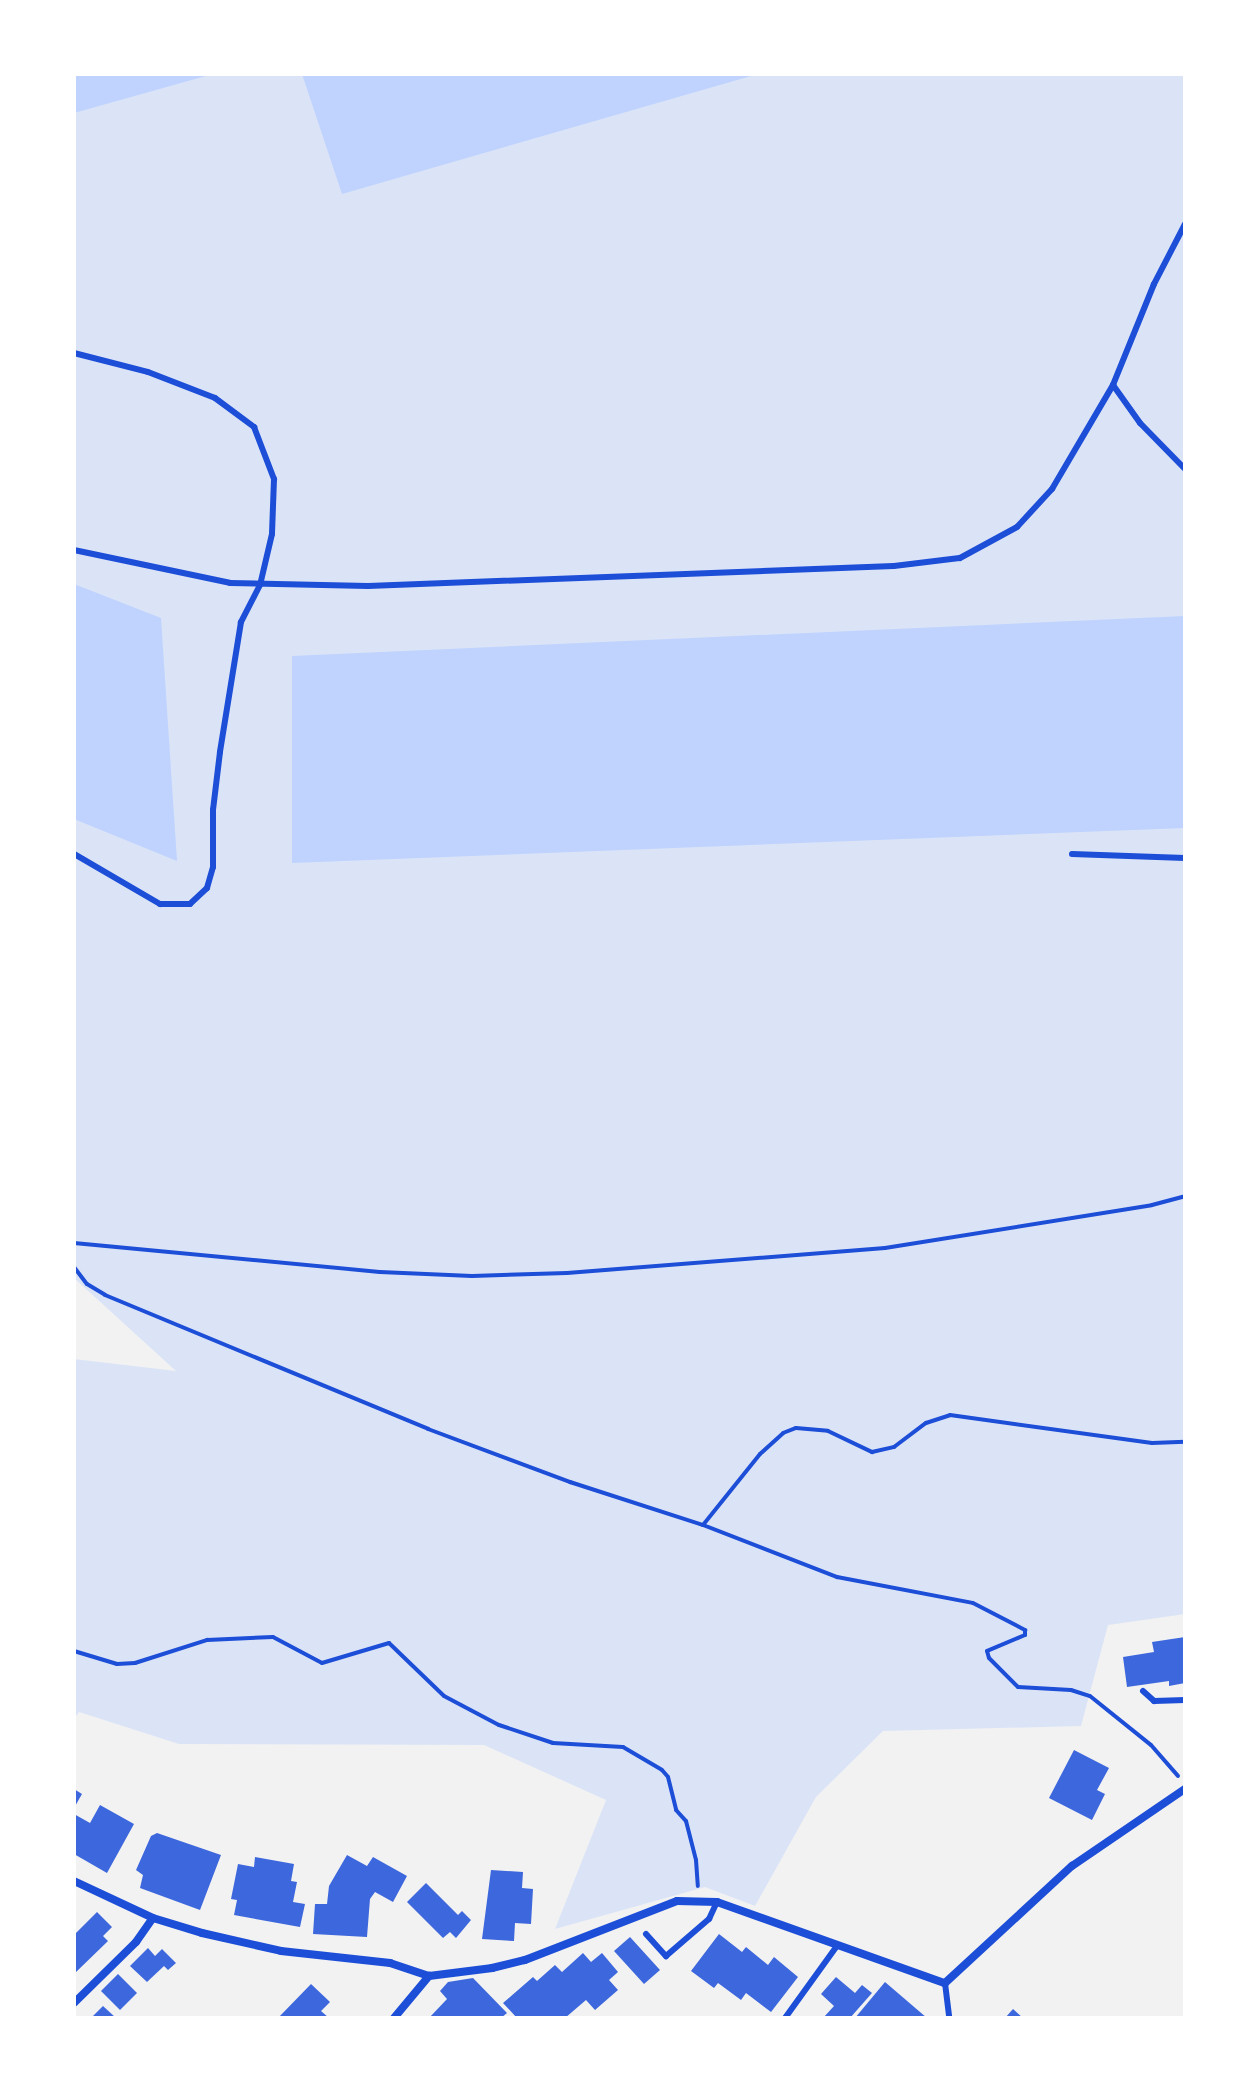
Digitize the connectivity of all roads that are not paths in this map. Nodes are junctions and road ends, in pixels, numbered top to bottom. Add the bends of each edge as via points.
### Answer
1 (1185, 224) edge
2 (74, 353) edge
3 (1113, 385) junction
4 (1185, 469) edge
5 (74, 550) edge
6 (260, 585) junction
7 (74, 854) edge
8 (1072, 854) dead end
9 (1185, 858) edge
10 (1143, 1691) dead end
11 (1185, 1700) edge
12 (1185, 1786) edge
13 (74, 1881) edge
14 (717, 1902) junction
15 (153, 1918) junction
16 (646, 1934) dead end
17 (837, 1946) junction
18 (429, 1976) junction
19 (945, 1983) junction
20 (74, 2003) edge
21 (394, 2018) edge
22 (785, 2018) edge
23 (949, 2018) edge

1 - 3 lane
2 - 6 lane via 148,372 215,398 254,427 274,479 272,534
3 - 4 lane via 1140,423
3 - 6 lane via 1052,489 1017,527 960,558 894,566 368,586
5 - 6 lane
6 - 7 lane via 241,622 220,752 207,888 190,904 160,904
8 - 9 lane
10 - 11 lane via 1154,1701
12 - 19 street via 1072,1866
13 - 15 street
14 - 16 lane via 709,1919 666,1956
14 - 17 street
14 - 18 street via 659,1906 525,1960
15 - 18 street via 281,1951 390,1963
15 - 20 street
17 - 19 street
17 - 22 lane
18 - 21 street
19 - 23 lane

